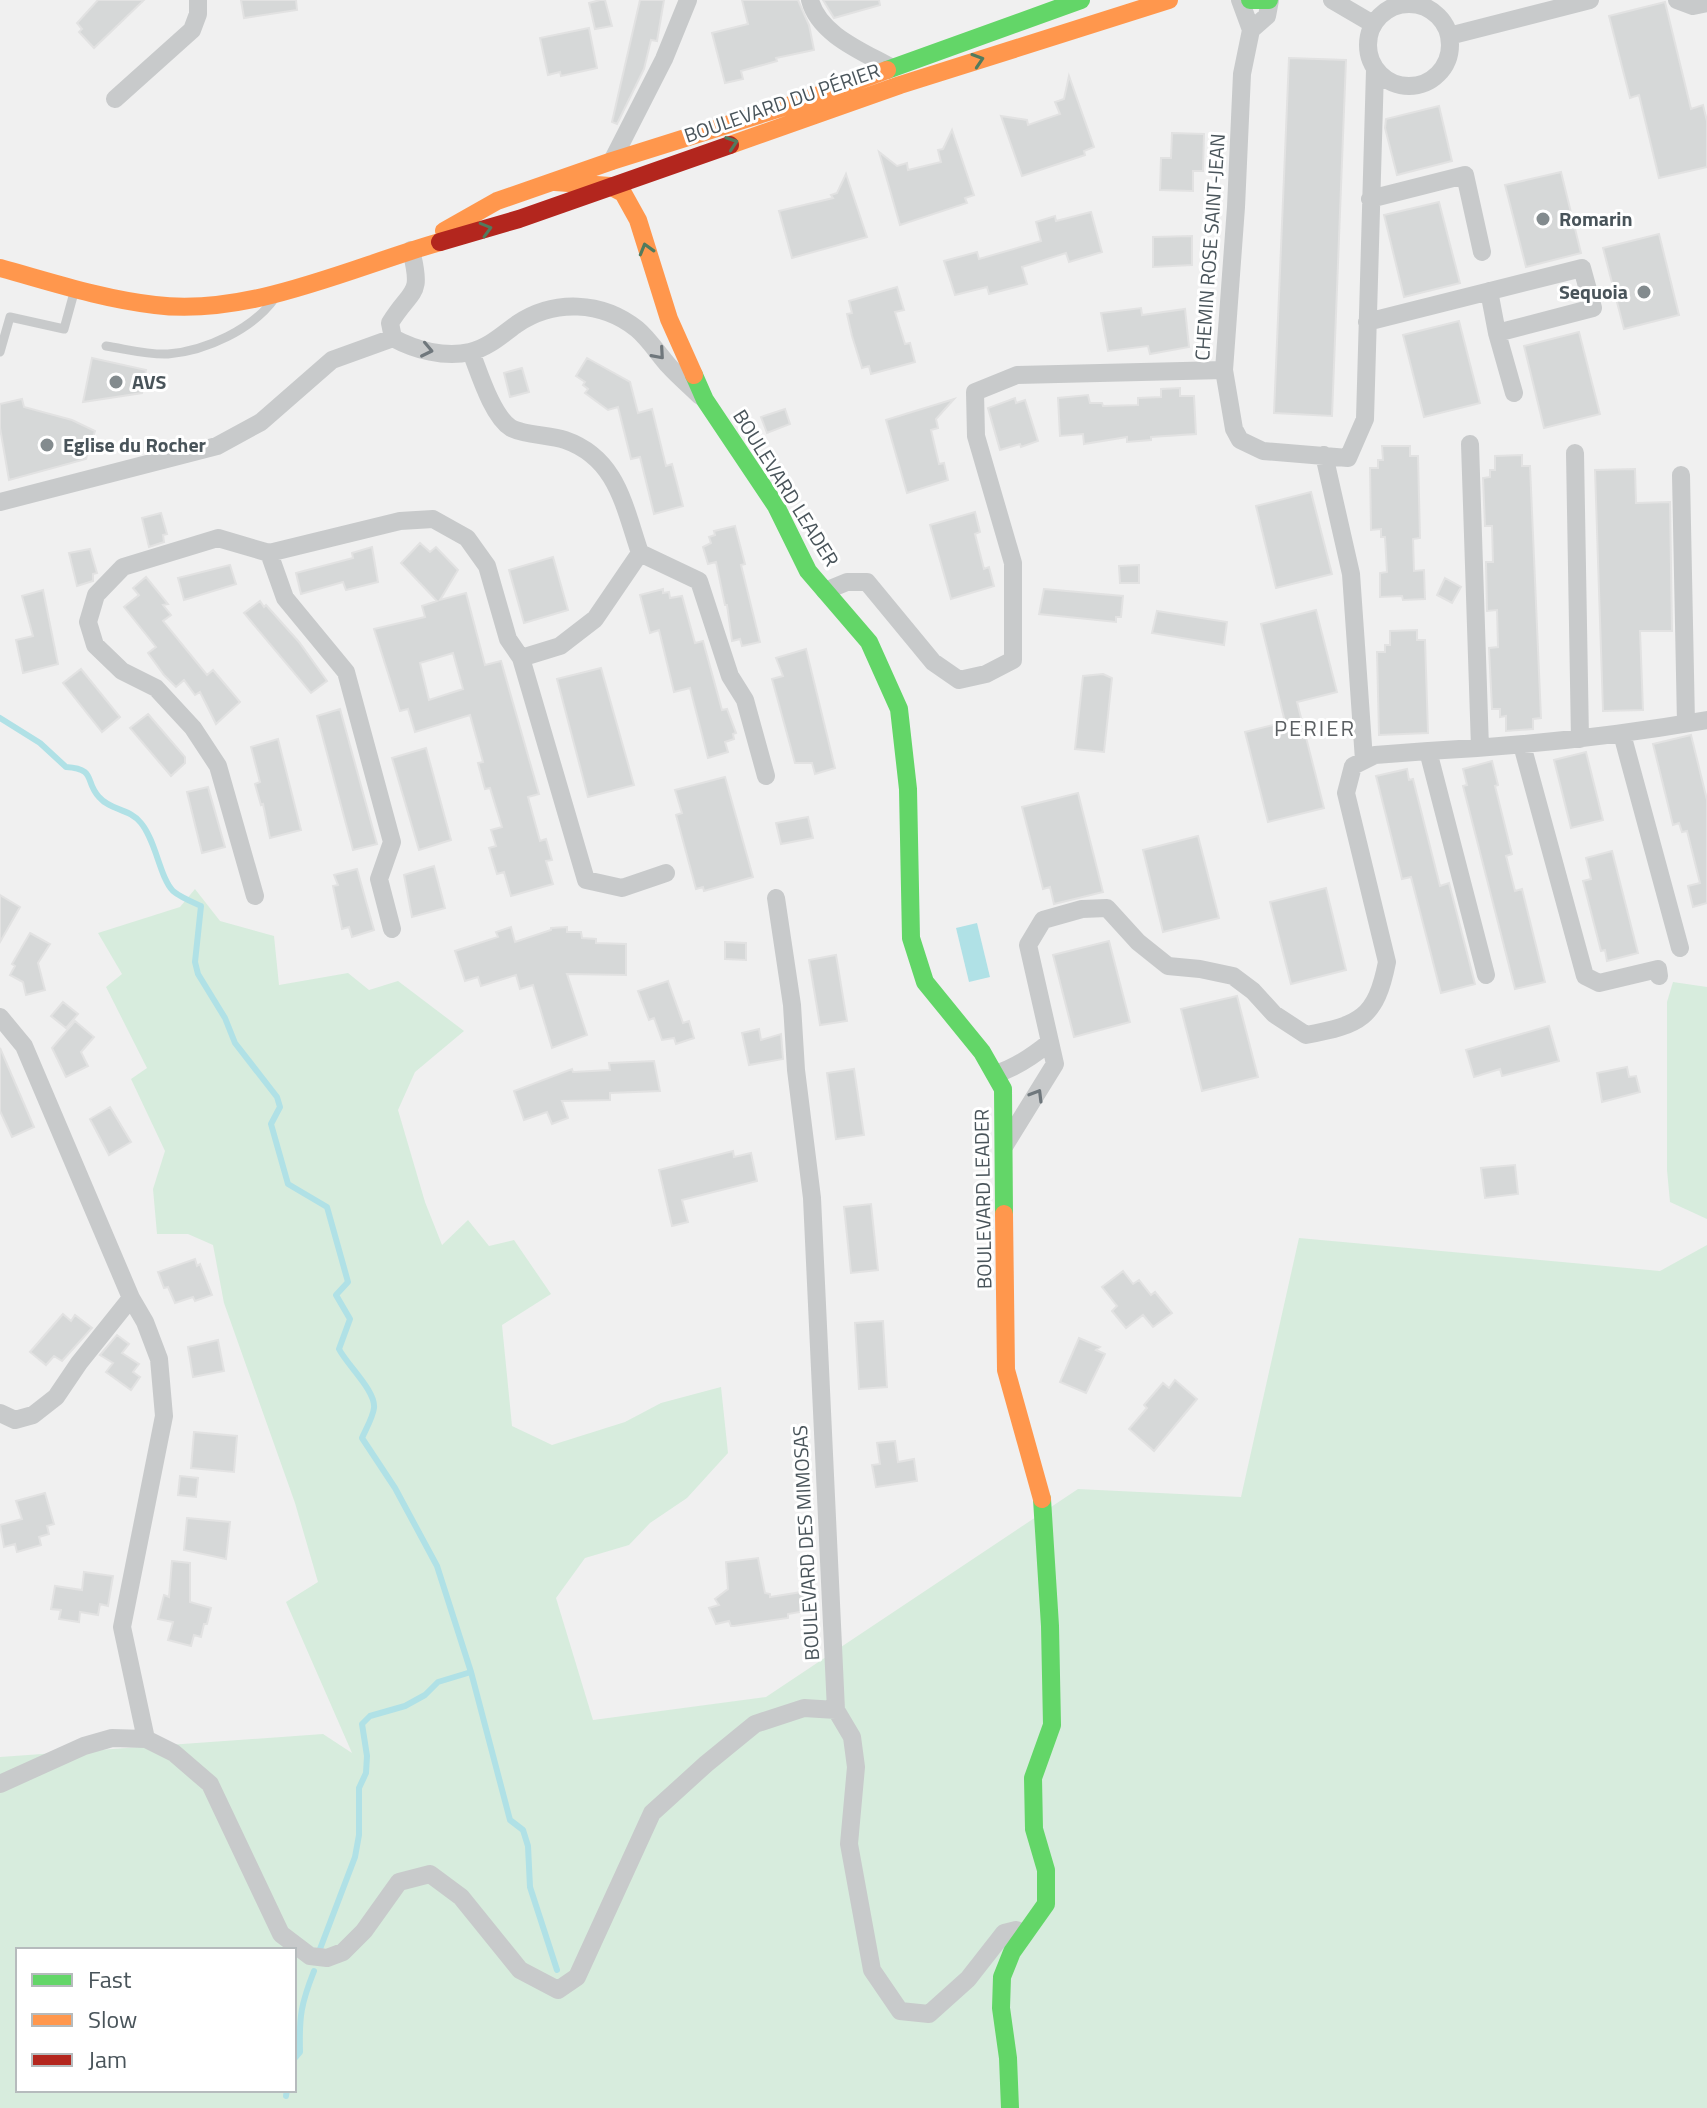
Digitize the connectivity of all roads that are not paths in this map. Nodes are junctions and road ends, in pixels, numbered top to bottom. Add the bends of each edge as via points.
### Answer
1 (198, 0) edge
2 (688, 0) edge
3 (810, 0) edge
4 (1081, 0) edge
5 (1169, 0) edge
6 (1240, 0) edge
7 (1250, 0) edge
8 (1270, 0) edge
9 (1332, 0) edge
10 (1590, 0) edge
11 (1677, 0) edge
12 (1562, 4) edge
13 (1706, 9) edge
14 (1373, 24) junction
15 (1251, 30) junction
16 (1449, 36) junction
17 (892, 68) junction
18 (1375, 70) junction
19 (115, 99) dead end
20 (612, 161) junction
21 (645, 174) junction
22 (555, 182) junction
23 (610, 186) junction
24 (1370, 199) junction
25 (638, 220) junction
26 (411, 250) junction
27 (1482, 252) dead end
28 (0, 268) edge
29 (75, 289) junction
30 (1489, 291) junction
31 (279, 292) junction
32 (1367, 322) junction
33 (1497, 333) junction
34 (393, 338) junction
35 (106, 346) dead end
36 (0, 352) edge
37 (471, 352) junction
38 (1224, 370) junction
39 (1514, 393) dead end
40 (705, 400) junction
41 (1470, 444) dead end
42 (1575, 453) dead end
43 (1324, 455) junction
44 (1681, 475) dead end
45 (0, 502) edge
46 (269, 553) junction
47 (640, 553) junction
48 (825, 591) junction
49 (521, 658) junction
50 (1707, 720) edge
51 (1686, 723) junction
52 (1622, 734) junction
53 (1580, 739) junction
54 (1522, 745) junction
55 (1480, 748) junction
56 (1428, 751) junction
57 (1364, 760) junction
58 (766, 776) dead end
59 (666, 873) dead end
60 (255, 896) dead end
61 (776, 898) dead end
62 (392, 929) dead end
63 (1680, 948) dead end
64 (1486, 975) dead end
65 (1659, 976) dead end
66 (0, 1017) edge
67 (1050, 1042) junction
68 (995, 1074) junction
69 (1005, 1145) junction
70 (131, 1298) junction
71 (0, 1413) edge
72 (836, 1710) junction
73 (146, 1739) junction
74 (0, 1784) edge
75 (1025, 1933) junction
76 (1010, 2108) edge

1 - 19 street via 192,30
2 - 20 street
3 - 17 street via 829,31
4 - 17 street, BOULEVARD DU PÉRIER
21 -> 5 street, BOULEVARD DU PÉRIER via 900,85
6 - 15 street
7 - 8 street
8 - 15 street, CHEMIN ROSE SAINT-JEAN via 1267,16
9 - 14 street
10 - 12 street
11 - 13 street
12 - 16 street
14 - 16 street via 1394,6 1422,6 1443,23
14 - 18 street via 1367,48
15 - 38 street, CHEMIN ROSE SAINT-JEAN via 1242,74
16 - 18 street via 1446,63 1426,83 1399,85
17 - 20 street, BOULEVARD DU PÉRIER
18 - 24 street
20 - 22 street, BOULEVARD DU PÉRIER
21 - 23 street, BOULEVARD DU PÉRIER
21 - 25 street
22 - 23 street
22 - 26 street, BOULEVARD DU PÉRIER via 497,201
23 - 25 street via 622,191
26 -> 23 street, BOULEVARD DU PÉRIER
24 - 27 street via 1465,175
24 - 32 street
40 -> 25 street, BOULEVARD LEADER via 669,319
26 - 31 street, BOULEVARD DU PÉRIER
26 - 34 street via 417,276 409,300 390,323
28 - 29 street, BOULEVARD DU PÉRIER
29 - 31 street, BOULEVARD DU PÉRIER via 158,306 214,305
29 - 36 lane via 64,329 10,317
30 - 32 street
30 - 33 street
30 - 33 street via 1582,268 1593,308
31 - 35 lane via 254,319 206,346 167,354
32 - 43 street via 1365,419 1348,458
33 - 39 street
34 -> 37 street via 442,354
34 - 45 street via 332,360 261,422 217,446
37 -> 40 street via 547,309 572,305 607,312 637,329
37 - 47 street via 496,411 511,428 564,439 591,451 612,475
38 - 43 street, CHEMIN ROSE SAINT-JEAN via 1240,440 1263,451
38 - 48 street via 1017,375 975,392 976,436 1013,563 1013,660 959,680 933,662 867,582 847,582
40 - 48 street, BOULEVARD LEADER
41 - 55 street
42 - 53 street
43 - 57 street via 1351,574
44 - 51 street
46 - 49 street via 400,521 433,519 467,538 487,566 508,639
46 - 60 street via 218,538 123,567 96,595 88,622 95,645 122,671 156,688 193,728 218,766
46 - 62 street via 285,598 346,672 392,842 379,879
47 - 49 street via 595,619 560,646
47 - 58 street via 699,581 730,676 745,700
48 - 68 street, BOULEVARD LEADER via 869,642 899,709 908,789 911,938 925,982
49 - 59 street via 586,880 622,888
50 - 51 street
51 - 52 street
52 - 53 street
52 - 63 street
53 - 54 street
54 - 55 street
54 - 65 street via 1585,976 1599,983 1658,969
55 - 56 street
56 - 57 street
56 - 64 street
57 - 67 street via 1353,766 1346,793 1387,962 1382,990 1366,1015 1337,1029 1306,1035 1233,976 1168,966 1107,908 1082,909 1043,920 1028,945
61 - 72 street, BOULEVARD DES MIMOSAS via 812,1198
66 - 70 street via 24,1046
67 - 68 street via 1034,1056
69 -> 67 street via 1055,1064
68 - 69 street, BOULEVARD LEADER via 1003,1089
69 - 75 street, BOULEVARD LEADER via 1006,1370 1042,1498 1050,1626 1052,1725 1033,1778 1034,1829 1046,1870 1046,1904
70 - 71 street via 56,1397 33,1415 15,1420
70 - 73 street via 159,1359 164,1416 122,1627
72 - 73 street via 804,1708 755,1724 652,1813 577,1977 558,1990 520,1970 461,1897 430,1874 399,1882 343,1952 327,1958 310,1956 281,1934 210,1784 174,1753
72 - 75 street, BOULEVARD DES MIMOSAS via 852,1737 856,1767 849,1844 872,1970 900,2011 929,2014 968,1979 1004,1933
73 - 74 street via 112,1738 84,1746
75 - 76 street, BOULEVARD LEADER via 1002,1977

